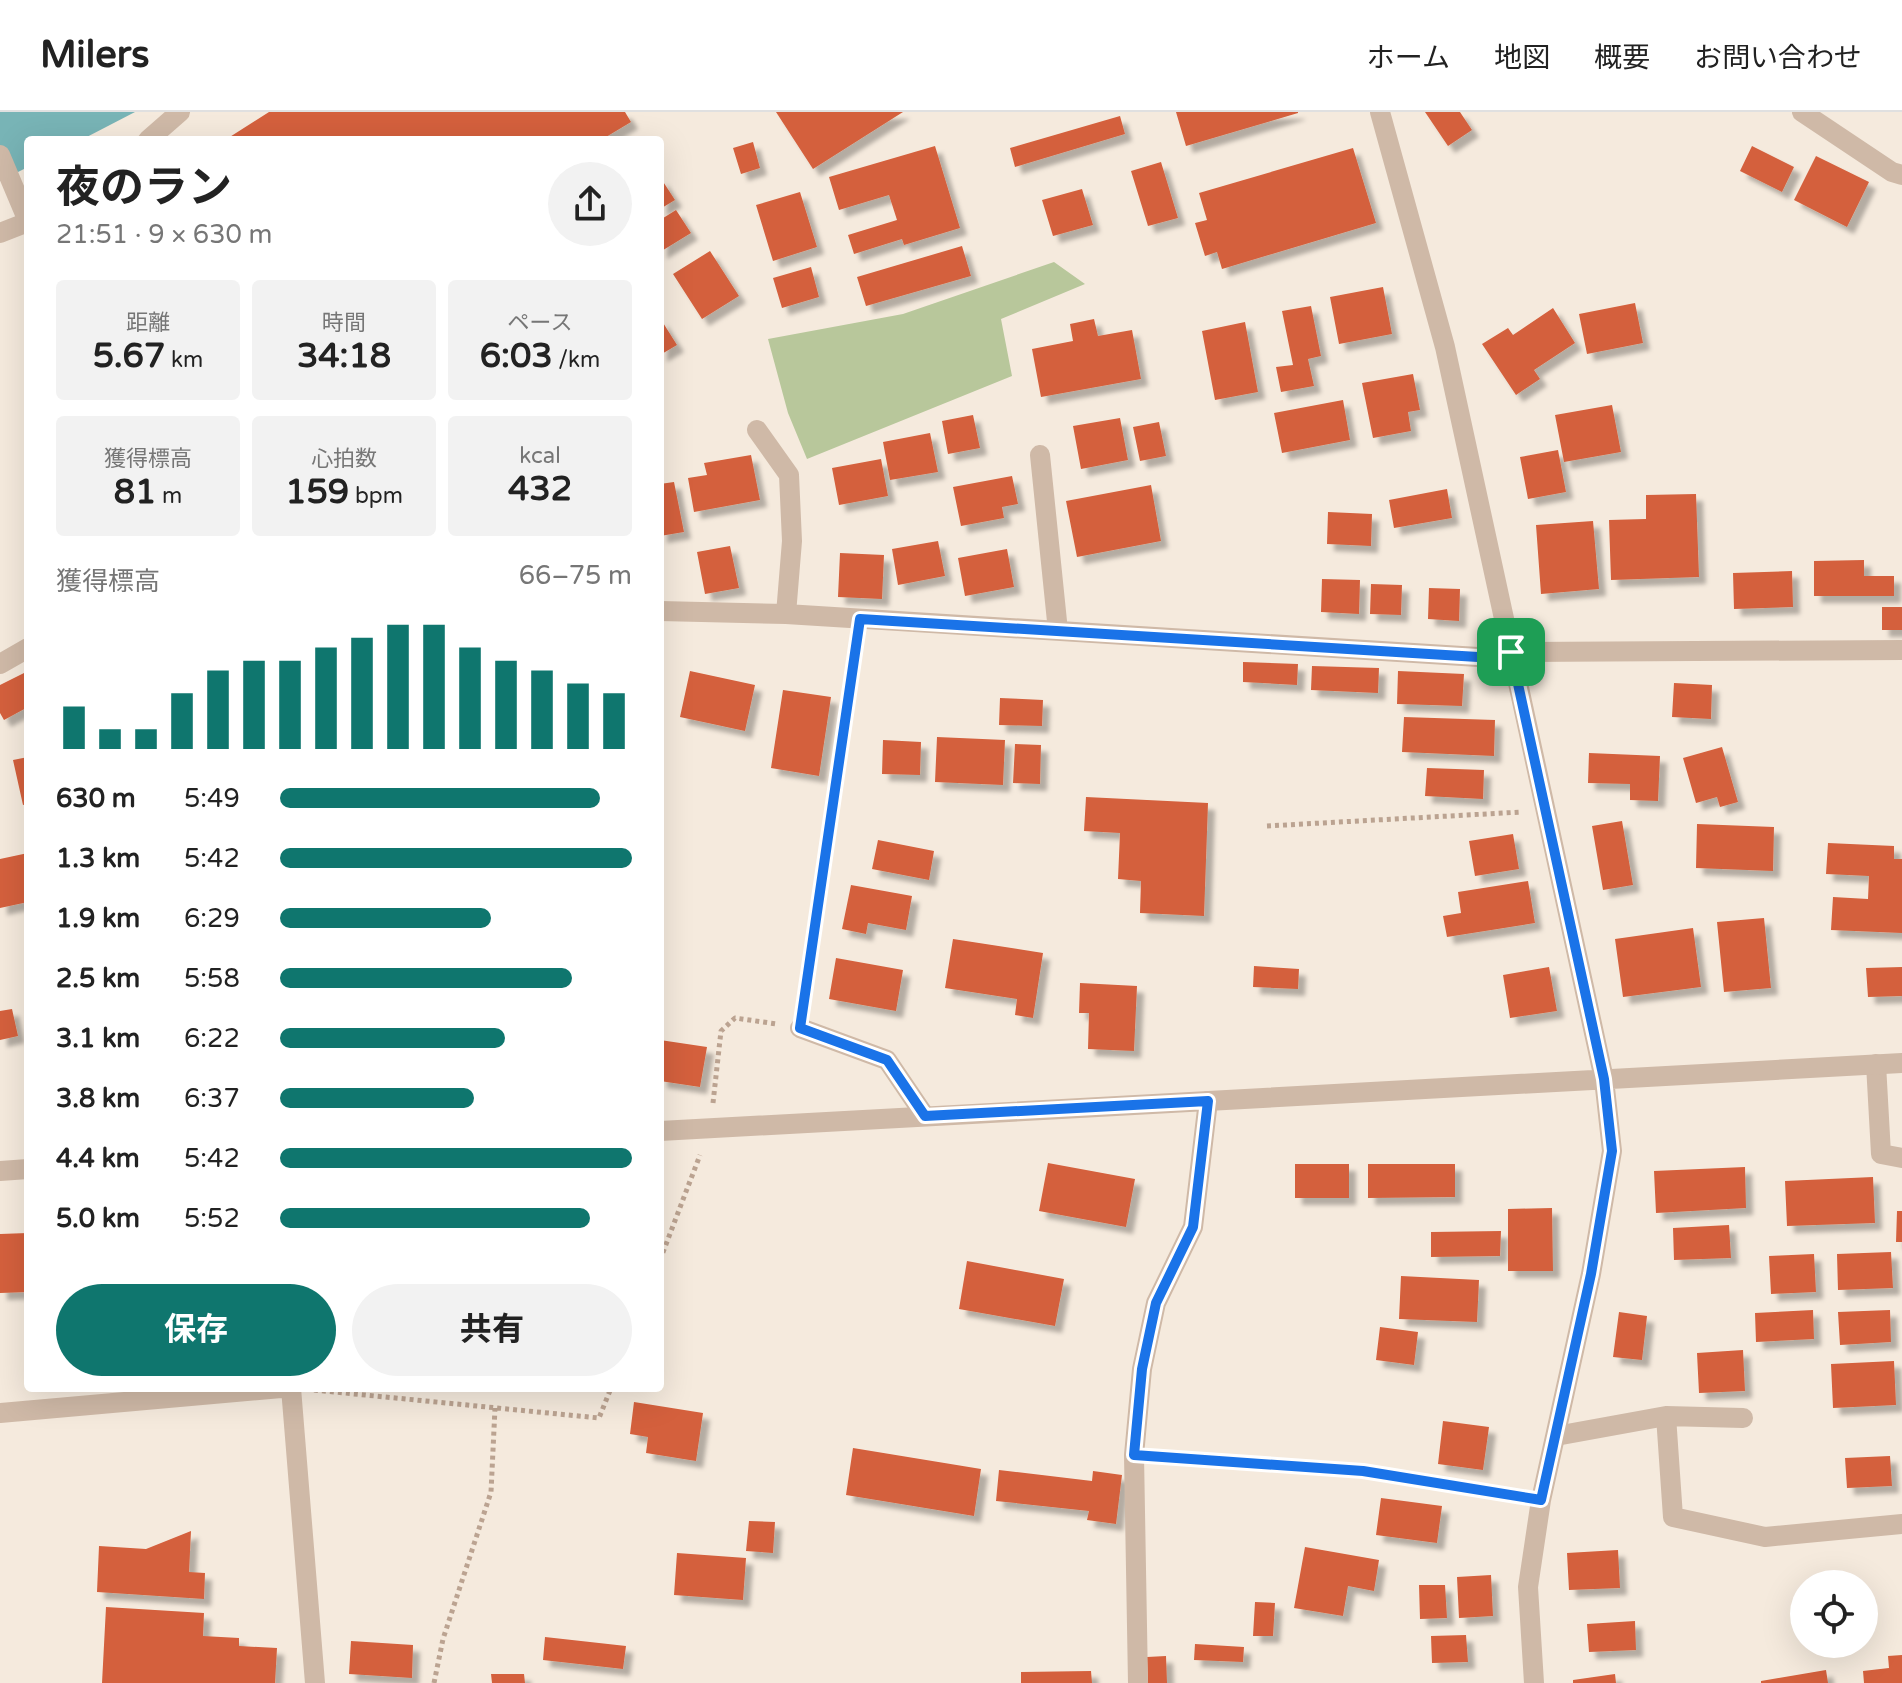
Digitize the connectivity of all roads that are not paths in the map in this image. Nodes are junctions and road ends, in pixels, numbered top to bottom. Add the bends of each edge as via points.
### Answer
1 (180, 112) edge
2 (1380, 112) edge
3 (1802, 112) edge
4 (153, 136) edge
5 (0, 155) edge
6 (1902, 175) edge
7 (24, 212) edge
8 (24, 223) edge
9 (0, 233) edge
10 (757, 430) dead end
11 (1040, 455) dead end
12 (664, 611) edge
13 (786, 614) junction
14 (1058, 631) junction
15 (24, 650) edge
16 (1902, 650) edge
17 (1511, 652) junction
18 (0, 664) edge
19 (800, 1028) road end
20 (1902, 1063) edge
21 (1876, 1064) junction
22 (1604, 1079) junction
23 (1208, 1101) junction
24 (925, 1116) junction
25 (664, 1131) edge
26 (1902, 1158) edge
27 (24, 1169) edge
28 (0, 1171) edge
29 (236, 1392) edge
30 (291, 1392) edge
31 (0, 1413) edge
32 (1666, 1416) junction
33 (1743, 1418) dead end
34 (1556, 1436) junction
35 (1902, 1524) edge
36 (315, 1683) edge
37 (1138, 1683) edge
38 (1534, 1683) edge

1 - 4 street
2 - 17 street via 1445,347
3 - 6 street
5 - 7 street
8 - 9 street
10 - 13 street via 789,475 792,541
11 - 14 street
12 - 13 street
13 - 14 street
14 - 17 street via 1478,657
15 - 18 street
16 - 17 street
17 - 22 street
19 - 24 street via 887,1060
20 - 21 street
21 - 22 street
21 - 26 street via 1881,1154
22 - 23 street
22 - 34 street via 1612,1151
23 - 24 street
23 - 37 street via 1193,1227 1156,1303 1142,1369 1134,1455
24 - 25 street
27 - 28 street
29 - 31 street
30 - 36 street
32 - 33 street
32 - 34 street
32 - 35 street via 1673,1517 1765,1537
34 - 38 street via 1528,1587

